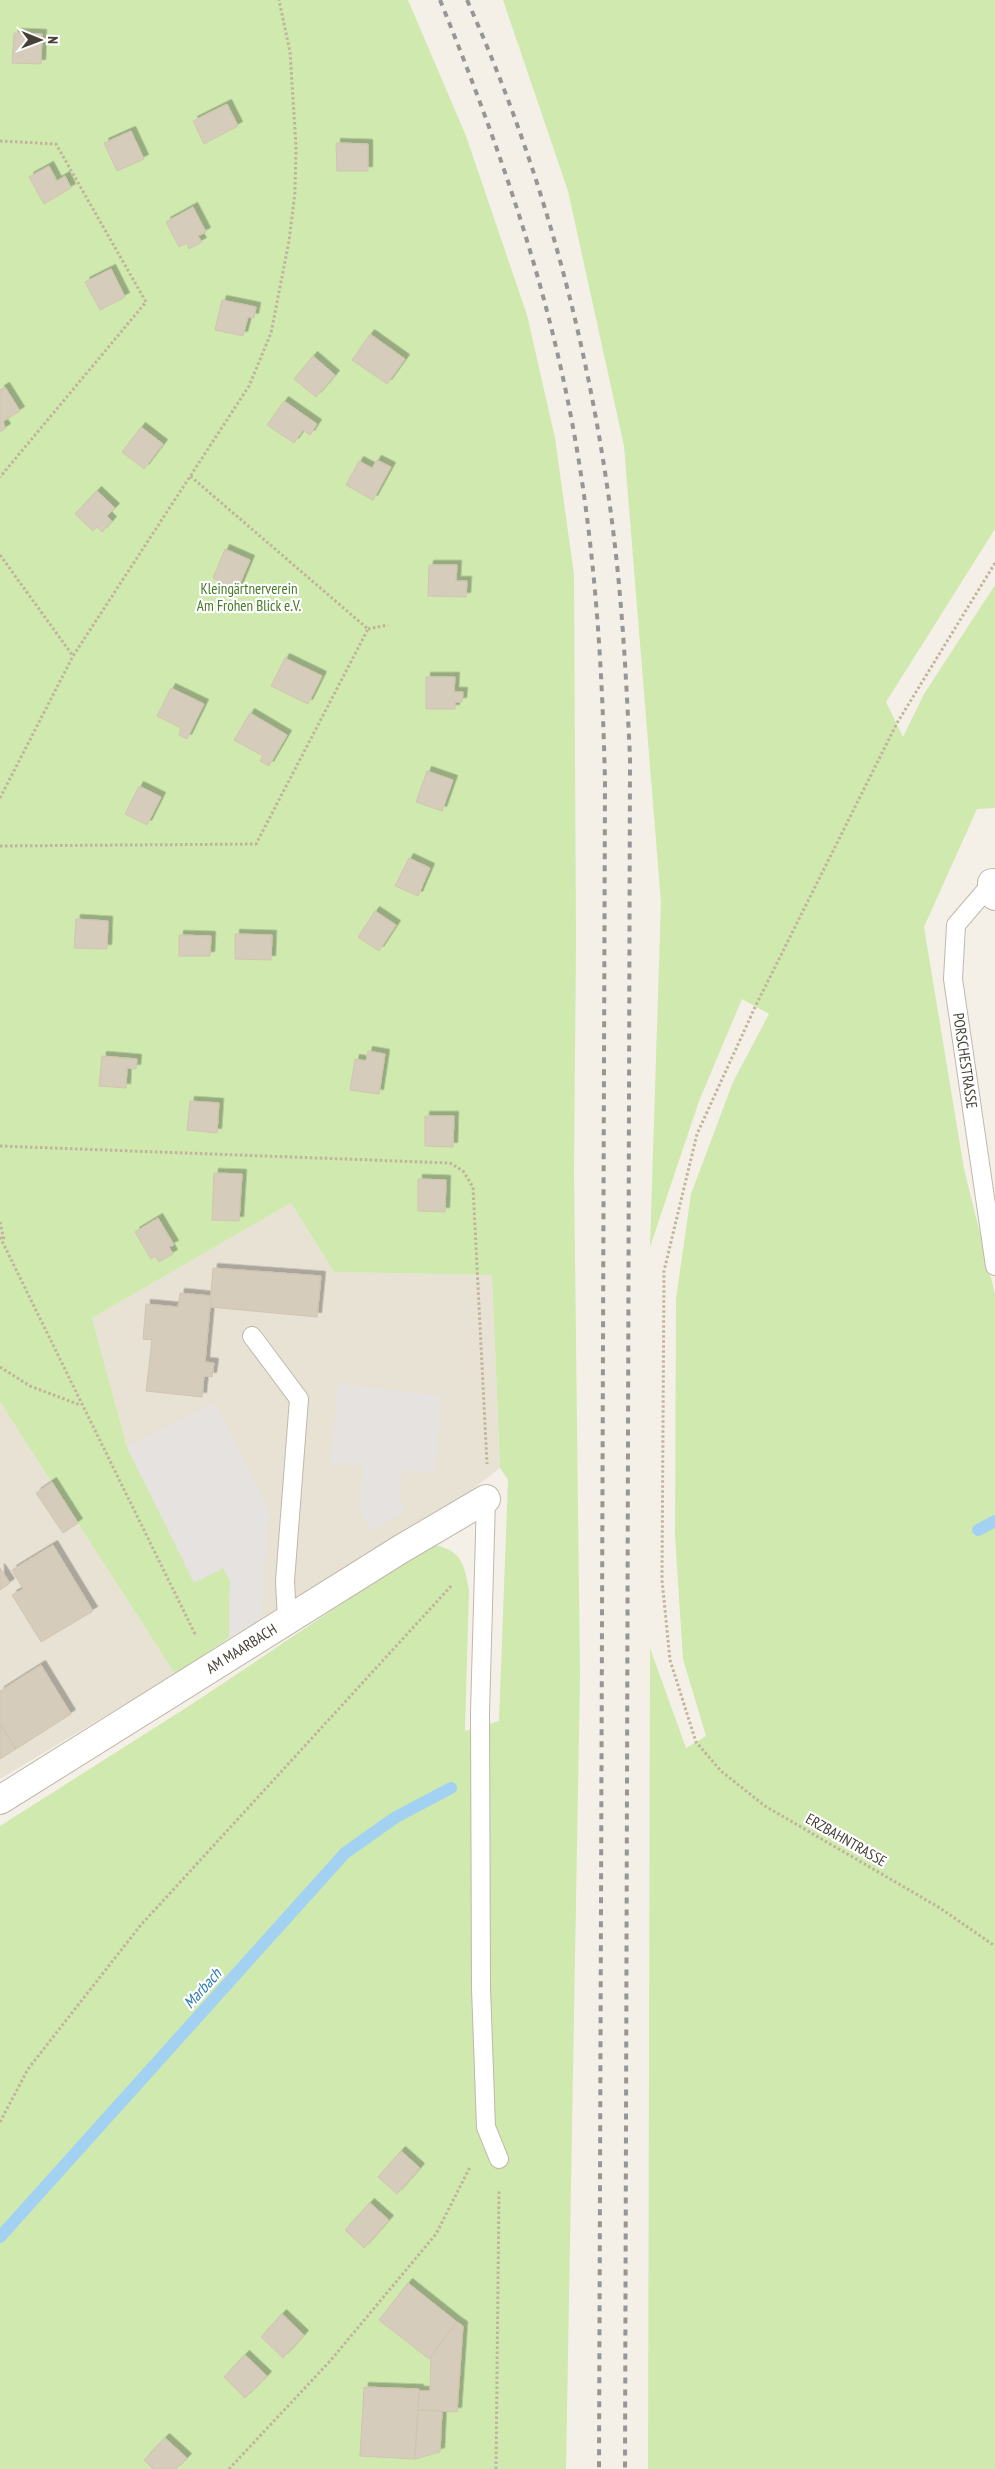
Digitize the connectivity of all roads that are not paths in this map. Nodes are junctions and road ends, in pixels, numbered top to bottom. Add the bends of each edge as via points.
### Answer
1 (993, 890) edge
2 (995, 1266) edge
3 (252, 1336) dead end
4 (486, 1499) joint
5 (288, 1620) junction
6 (0, 1800) edge
7 (499, 2159) road end

1 - 2 lane, PORSCHESTRASSE via 956,925 953,979
3 - 5 lane via 299,1399 285,1582
4 - 5 street, AM MAARBACH
4 - 7 lane via 480,1712 481,1988 486,2127
5 - 6 street, AM MAARBACH

